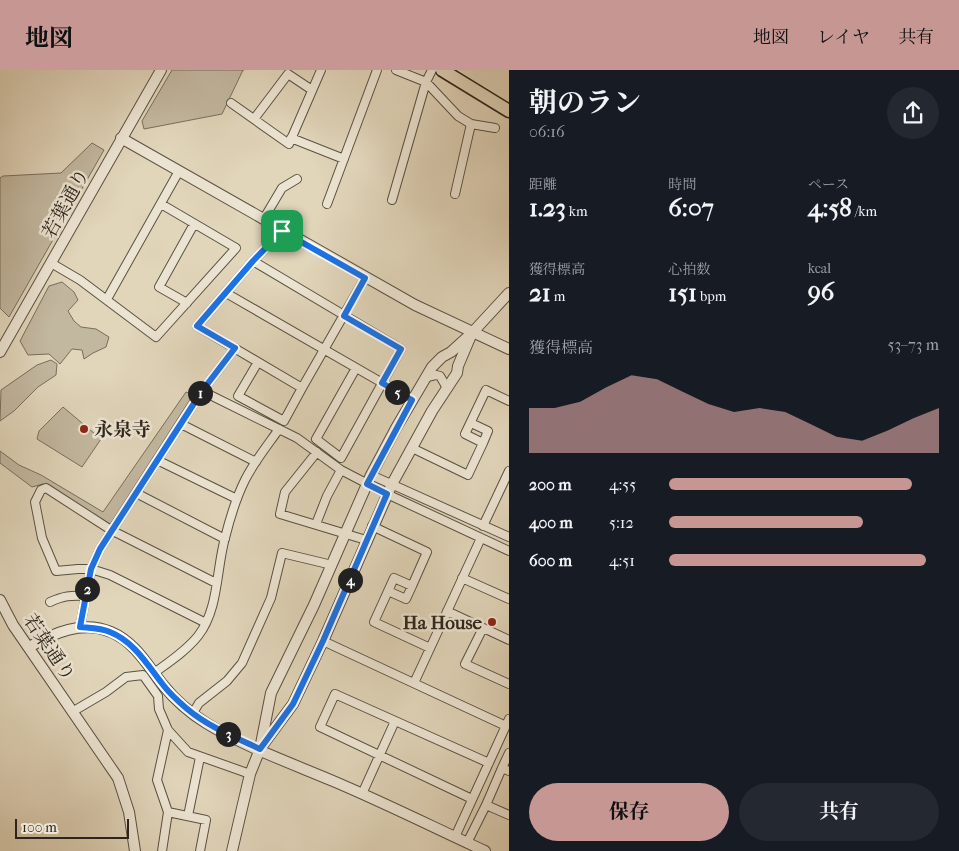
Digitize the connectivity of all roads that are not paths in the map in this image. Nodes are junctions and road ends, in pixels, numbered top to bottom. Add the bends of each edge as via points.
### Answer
1 (161, 70) edge
2 (321, 70) edge
3 (378, 70) edge
4 (396, 70) edge
5 (432, 70) edge
6 (442, 70) edge
7 (426, 82) junction
8 (312, 90) junction
9 (231, 103) dead end
10 (509, 111) edge
11 (254, 119) junction
12 (471, 124) junction
13 (495, 128) dead end
14 (121, 138) junction
15 (291, 138) junction
16 (344, 159) junction
17 (180, 171) junction
18 (297, 179) dead end
19 (455, 194) dead end
20 (392, 200) dead end
21 (161, 204) junction
22 (327, 204) dead end
23 (264, 220) junction
24 (194, 224) junction
25 (282, 231) junction
26 (253, 261) junction
27 (51, 263) junction
28 (365, 278) junction
29 (226, 293) junction
30 (509, 293) edge
31 (107, 299) junction
32 (187, 303) junction
33 (344, 316) junction
34 (472, 333) junction
35 (235, 348) junction
36 (325, 350) junction
37 (509, 350) edge
38 (0, 352) edge
39 (258, 362) junction
40 (356, 368) junction
41 (427, 376) junction
42 (382, 383) junction
43 (302, 388) junction
44 (447, 388) junction
45 (202, 391) junction
46 (412, 400) junction
47 (509, 401) edge
48 (471, 423) junction
49 (181, 424) junction
50 (279, 429) junction
51 (483, 443) junction
52 (412, 448) junction
53 (317, 452) junction
54 (158, 460) junction
55 (256, 462) junction
56 (341, 470) junction
57 (509, 471) edge
58 (369, 479) junction
59 (392, 484) junction
60 (500, 490) junction
61 (136, 493) junction
62 (387, 494) junction
63 (509, 494) edge
64 (236, 499) junction
65 (316, 524) junction
66 (372, 526) junction
67 (484, 526) junction
68 (111, 530) junction
69 (346, 534) junction
70 (509, 537) edge
71 (481, 538) junction
72 (224, 539) junction
73 (366, 540) junction
74 (509, 551) edge
75 (332, 565) junction
76 (91, 569) junction
77 (462, 578) junction
78 (216, 583) junction
79 (412, 586) junction
80 (388, 591) junction
81 (85, 596) junction
82 (509, 599) edge
83 (0, 600) edge
84 (50, 602) dead end
85 (447, 611) junction
86 (206, 623) junction
87 (80, 627) junction
88 (482, 628) junction
89 (509, 640) edge
90 (323, 641) junction
91 (29, 647) junction
92 (430, 648) junction
93 (154, 673) junction
94 (414, 683) junction
95 (509, 684) edge
96 (72, 712) junction
97 (193, 713) junction
98 (395, 720) junction
99 (507, 723) edge
100 (168, 730) junction
101 (260, 749) junction
102 (509, 753) edge
103 (379, 755) junction
104 (200, 756) junction
105 (489, 762) junction
106 (506, 770) edge
107 (250, 774) junction
108 (362, 794) junction
109 (472, 799) junction
110 (486, 805) junction
111 (168, 812) junction
112 (509, 815) edge
113 (188, 816) junction
114 (455, 837) junction
115 (467, 843) junction
116 (135, 851) edge
117 (162, 851) edge
118 (200, 851) edge
119 (232, 851) edge
120 (485, 851) edge

1 - 14 street, 若葉通り
2 - 8 street
3 - 16 street
4 - 7 street
5 - 7 street
6 - 10 main road
7 - 12 street via 458,116
7 - 20 street
8 - 11 street via 288,74
8 - 15 street
9 - 11 street
11 - 15 street via 289,144
12 - 13 street
12 - 19 street
14 - 17 street
14 - 27 street, 若葉通り
15 - 16 street
16 - 22 street
17 - 21 street
17 - 23 street
18 - 23 street via 282,188
21 - 24 street
21 - 31 street
23 - 25 street
24 - 32 street via 159,287
24 - 32 street via 236,248
25 - 26 street
25 - 28 street
26 - 29 street
26 - 33 street
27 - 31 street
27 - 38 street, 若葉通り
28 - 33 street
28 - 34 street
29 - 35 street via 197,326
29 - 36 street
30 - 34 street
31 - 32 street via 156,337
33 - 36 street
33 - 42 street via 401,349
34 - 37 street
34 - 41 street via 442,357
34 - 44 street via 457,373
35 - 39 street
35 - 45 street
36 - 40 street
36 - 43 street
39 - 43 street
39 - 43 street via 238,396 284,421
40 - 42 street
40 - 42 street via 316,439 341,458
41 - 44 street via 440,376
41 - 46 street
42 - 46 street
44 - 52 street
45 - 49 street
45 - 50 street
46 - 58 street
47 - 48 street via 486,390
48 - 51 street via 488,431
48 - 51 street via 465,434
49 - 54 street
49 - 55 street
50 - 53 street
50 - 55 street
51 - 52 street via 468,474
52 - 59 street
53 - 56 street
53 - 65 street via 285,492 280,514
54 - 61 street
54 - 64 street
55 - 64 street
56 - 58 street
56 - 65 street
57 - 60 street
58 - 59 street
58 - 62 street
58 - 69 street
59 - 62 street
59 - 67 street
60 - 63 street
60 - 67 street
61 - 68 street
61 - 72 street
62 - 66 street
62 - 71 street
64 - 72 street
65 - 69 street
66 - 73 street
66 - 79 street via 427,552
67 - 70 street
68 - 76 street
68 - 76 street via 46,488 41,490 35,502 42,538 56,571
68 - 78 street
69 - 73 street
69 - 75 street
71 - 74 street
71 - 77 street
72 - 78 street
73 - 90 street
75 - 97 street via 282,553 271,598 242,663 228,681 199,703
75 - 101 street via 272,693
76 - 81 street
76 - 86 street via 110,575
77 - 82 street
77 - 85 street
78 - 86 street
79 - 80 street via 394,578
79 - 80 street via 406,599
80 - 92 street via 374,622
81 - 84 street via 62,596
81 - 87 street
83 - 91 street, 若葉通り
85 - 88 street
85 - 92 street
86 - 93 street via 187,647
87 - 91 street via 48,636
87 - 93 street via 96,628 124,639
88 - 89 street
88 - 95 street via 465,664
90 - 94 street
90 - 101 street via 293,704
91 - 96 street, 若葉通り
92 - 94 street
93 - 97 street
94 - 99 street
96 - 100 street via 126,677 142,675 158,696 159,709
96 - 116 street, 若葉通り via 118,778 129,812
97 - 101 street via 221,731
98 - 103 street
98 - 103 street via 336,694 320,727
98 - 105 street
99 - 105 street
100 - 104 street via 184,749
100 - 111 street via 156,780
101 - 107 street
101 - 108 street
102 - 106 street
103 - 108 street
103 - 109 street
104 - 107 street
104 - 113 street
105 - 109 street
106 - 110 street
107 - 119 street
108 - 114 street
109 - 114 street
110 - 112 street
110 - 115 street
111 - 113 street
111 - 117 street
113 - 118 street via 206,820
114 - 115 street
115 - 120 street

